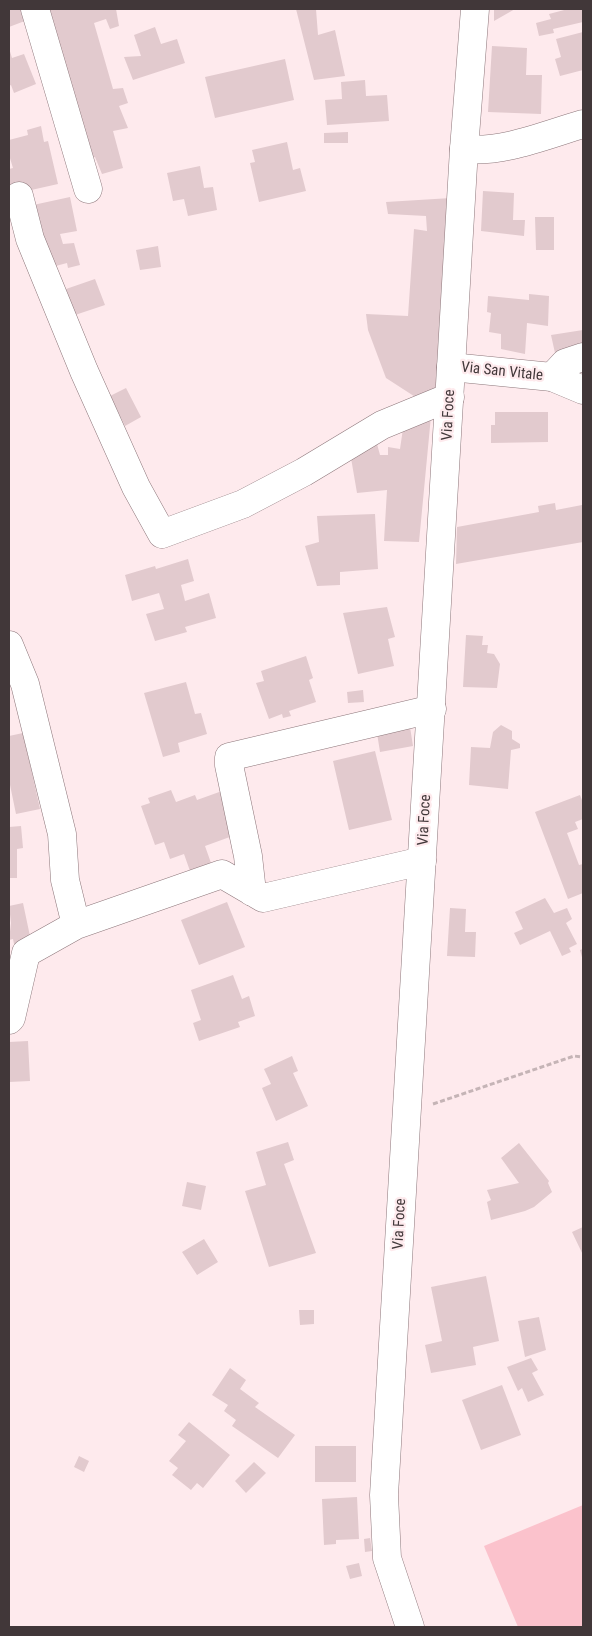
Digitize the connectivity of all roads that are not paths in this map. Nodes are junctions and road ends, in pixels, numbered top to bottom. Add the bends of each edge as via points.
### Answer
1 (35, 9) edge
2 (475, 9) edge
3 (583, 124) edge
4 (464, 149) junction
5 (88, 188) dead end
6 (19, 196) dead end
7 (583, 357) edge
8 (452, 367) junction
9 (552, 377) junction
10 (583, 390) edge
11 (450, 397) junction
12 (9, 645) edge
13 (432, 709) junction
14 (422, 861) junction
15 (252, 892) junction
16 (76, 925) junction
17 (9, 1020) edge
18 (410, 1627) edge

1 - 5 street
2 - 4 street, Via Foce
3 - 4 street via 497,148
4 - 8 street, Via Foce
6 - 11 street via 30,239 84,371 136,487 162,534 243,504 382,425
7 - 9 street, Via San Vitale via 565,363
8 - 9 street, Via San Vitale
8 - 11 street, Via Foce
9 - 10 street, Via San Vitale
11 - 13 street, Via Foce
12 - 16 street via 25,684 62,834 65,880
13 - 14 street, Via Foce
13 - 15 street via 229,757
14 - 15 street via 263,898
14 - 18 street, Via Foce via 384,1494 387,1558
15 - 16 street via 222,874
16 - 17 street via 26,953

